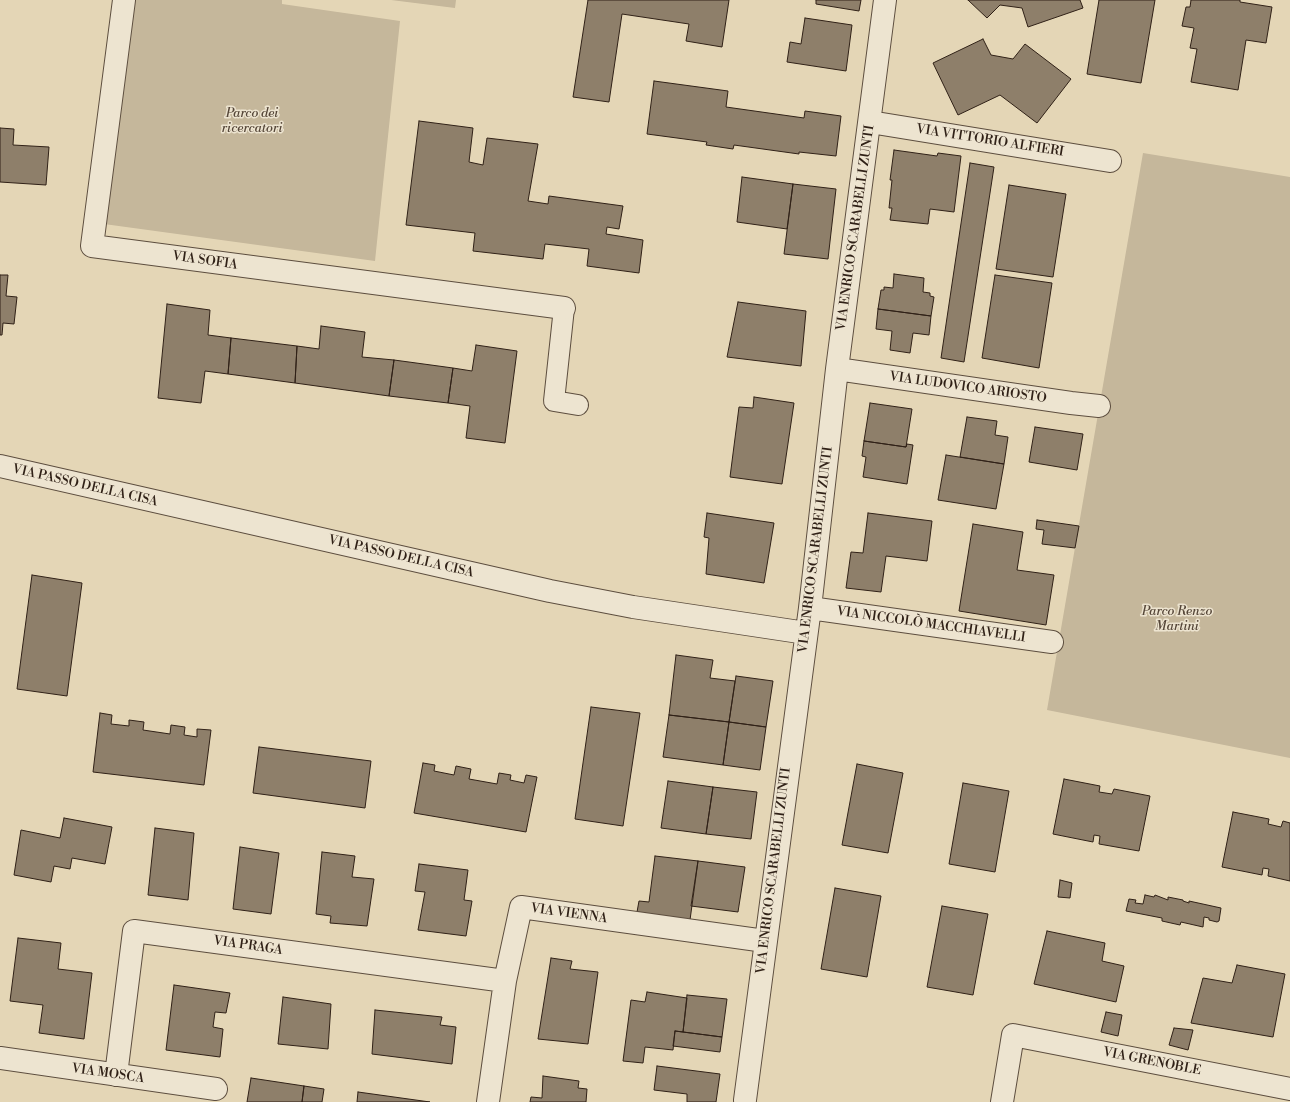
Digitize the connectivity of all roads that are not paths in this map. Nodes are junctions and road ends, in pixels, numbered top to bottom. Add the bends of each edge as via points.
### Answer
1 (124, 0) edge
2 (885, 0) edge
3 (870, 122) junction
4 (1110, 161) dead end
5 (564, 308) joint
6 (837, 369) junction
7 (578, 405) dead end
8 (1099, 406) dead end
9 (0, 466) edge
10 (810, 608) junction
11 (806, 633) junction
12 (1052, 642) dead end
13 (765, 941) junction
14 (505, 981) junction
15 (0, 1058) edge
16 (116, 1075) junction
17 (216, 1089) dead end
18 (1290, 1089) edge
19 (745, 1100) dead end
20 (488, 1102) edge
21 (1002, 1102) edge

1 - 5 street, VIA SOFIA via 92,246
2 - 3 street, VIA ENRICO SCARABELLI ZUNTI
3 - 4 street, VIA VITTORIO ALFIERI
3 - 6 street, VIA ENRICO SCARABELLI ZUNTI
5 - 7 street via 554,401
6 - 8 street, VIA LUDOVICO ARIOSTO
6 - 10 street, VIA ENRICO SCARABELLI ZUNTI
9 - 11 street, VIA PASSO DELLA CISA via 550,591
10 - 11 street, VIA ENRICO SCARABELLI ZUNTI
10 - 12 street, VIA NICCOLÒ MACCHIAVELLI
11 - 13 street, VIA ENRICO SCARABELLI ZUNTI
13 - 14 street, VIA VIENNA via 521,907
13 - 19 street, VIA ENRICO SCARABELLI ZUNTI
14 - 16 street, VIA PRAGA via 134,931
14 - 20 street, VIA VIENNA
15 - 16 street, VIA MOSCA
16 - 17 street, VIA MOSCA
18 - 21 street, VIA GRENOBLE via 1014,1035

